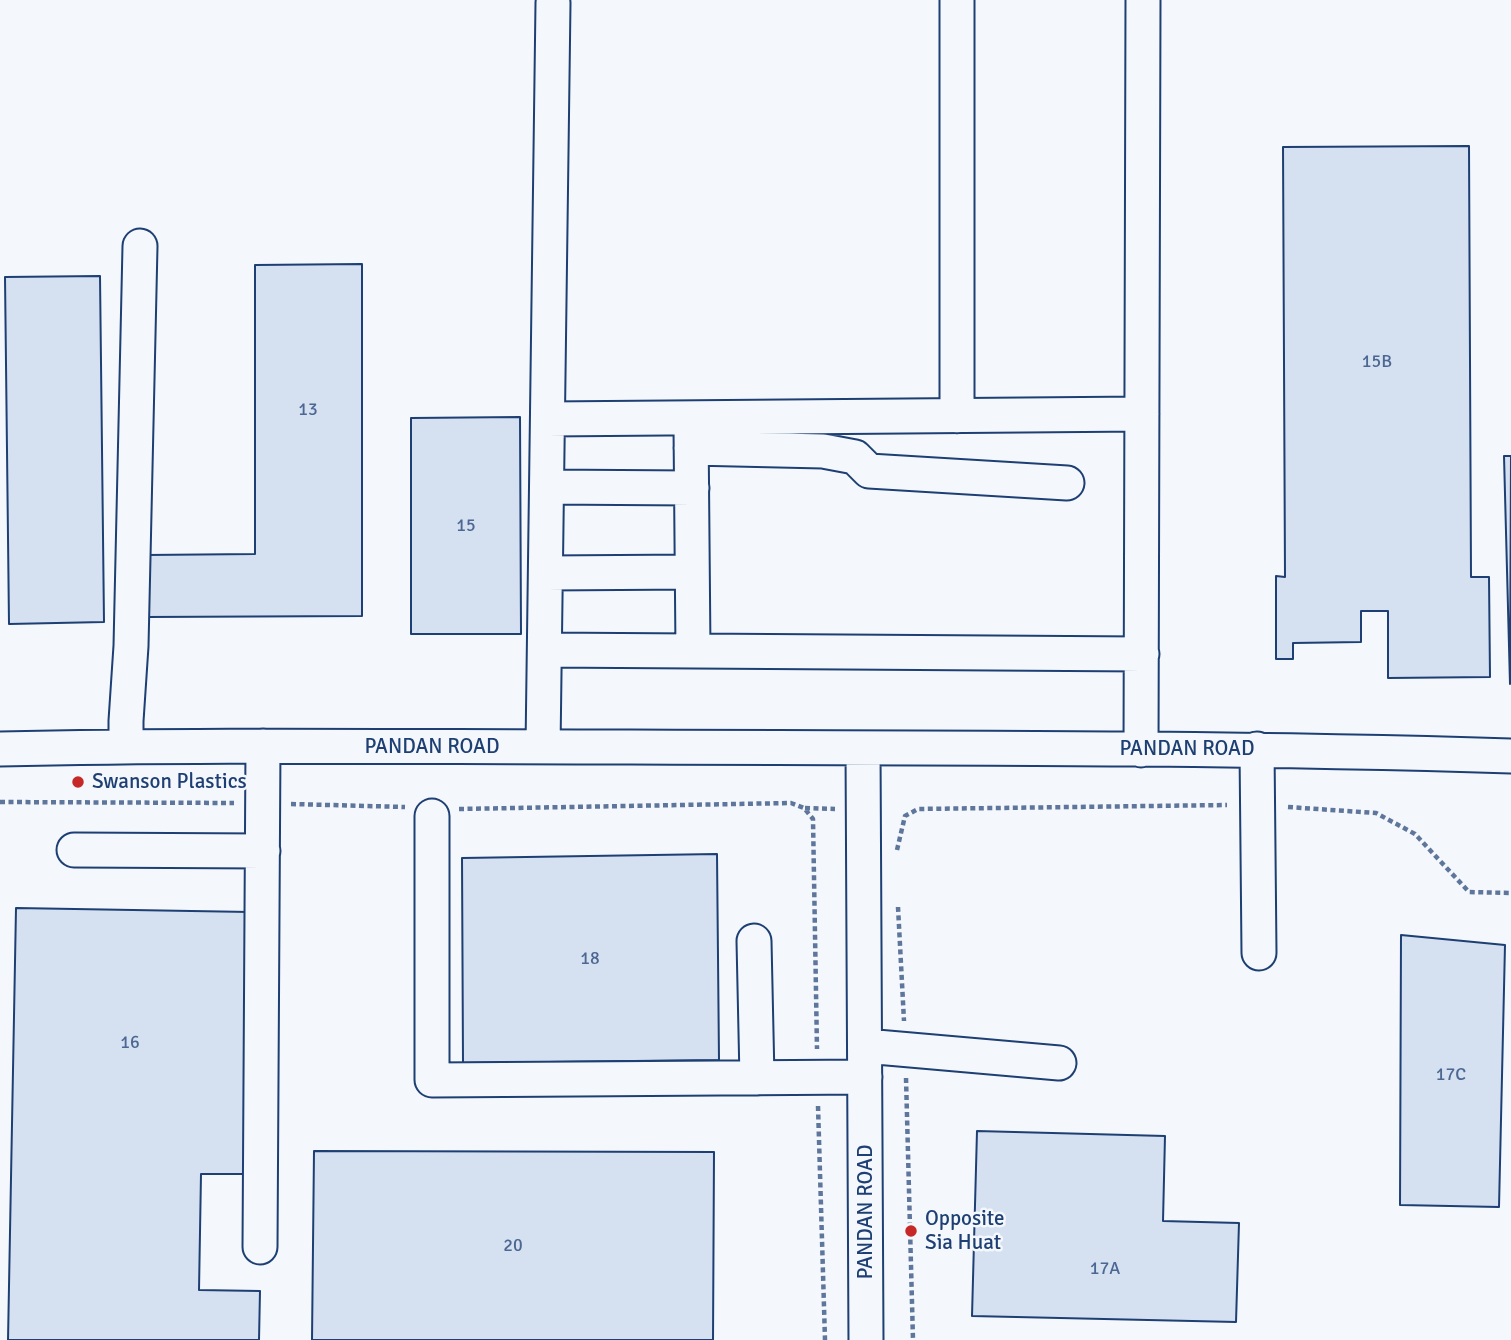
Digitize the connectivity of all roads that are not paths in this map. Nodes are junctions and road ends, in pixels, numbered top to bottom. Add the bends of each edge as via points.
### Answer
1 (957, 0) edge
2 (1143, 0) edge
3 (552, 3) dead end
4 (140, 246) dead end
5 (1142, 414) junction
6 (957, 416) junction
7 (548, 419) junction
8 (691, 433) junction
9 (1067, 483) dead end
10 (547, 487) junction
11 (692, 488) junction
12 (692, 572) junction
13 (546, 573) junction
14 (545, 650) junction
15 (693, 651) junction
16 (1142, 654) junction
17 (127, 746) junction
18 (263, 746) junction
19 (542, 747) junction
20 (863, 748) junction
21 (0, 749) edge
22 (1142, 750) junction
23 (1257, 750) junction
24 (1511, 756) edge
25 (432, 811) road end
26 (74, 850) dead end
27 (263, 852) junction
28 (754, 942) dead end
29 (1259, 953) dead end
30 (865, 1061) junction
31 (1059, 1063) dead end
32 (757, 1078) junction
33 (260, 1247) dead end
34 (866, 1340) edge

1 - 6 street
2 - 5 street
3 - 7 street
4 - 17 street
5 - 6 street
5 - 16 street
6 - 8 street
7 - 8 street
7 - 10 street
8 - 9 street via 855,457 869,471
8 - 11 street
10 - 11 street
10 - 13 street
11 - 12 street
12 - 13 street
12 - 15 street
13 - 14 street
14 - 15 street
14 - 19 street
15 - 16 street
16 - 22 street
17 - 18 street, PANDAN ROAD
17 - 21 street, PANDAN ROAD
18 - 19 street, PANDAN ROAD
18 - 27 street
19 - 20 street, PANDAN ROAD
20 - 22 street, PANDAN ROAD
20 - 30 street, PANDAN ROAD
22 - 23 street, PANDAN ROAD
23 - 24 street, PANDAN ROAD
23 - 29 street
25 - 32 street via 432,1080
26 - 27 street
27 - 33 street
28 - 32 street
30 - 31 street
30 - 32 street via 817,1077
30 - 34 street, PANDAN ROAD

